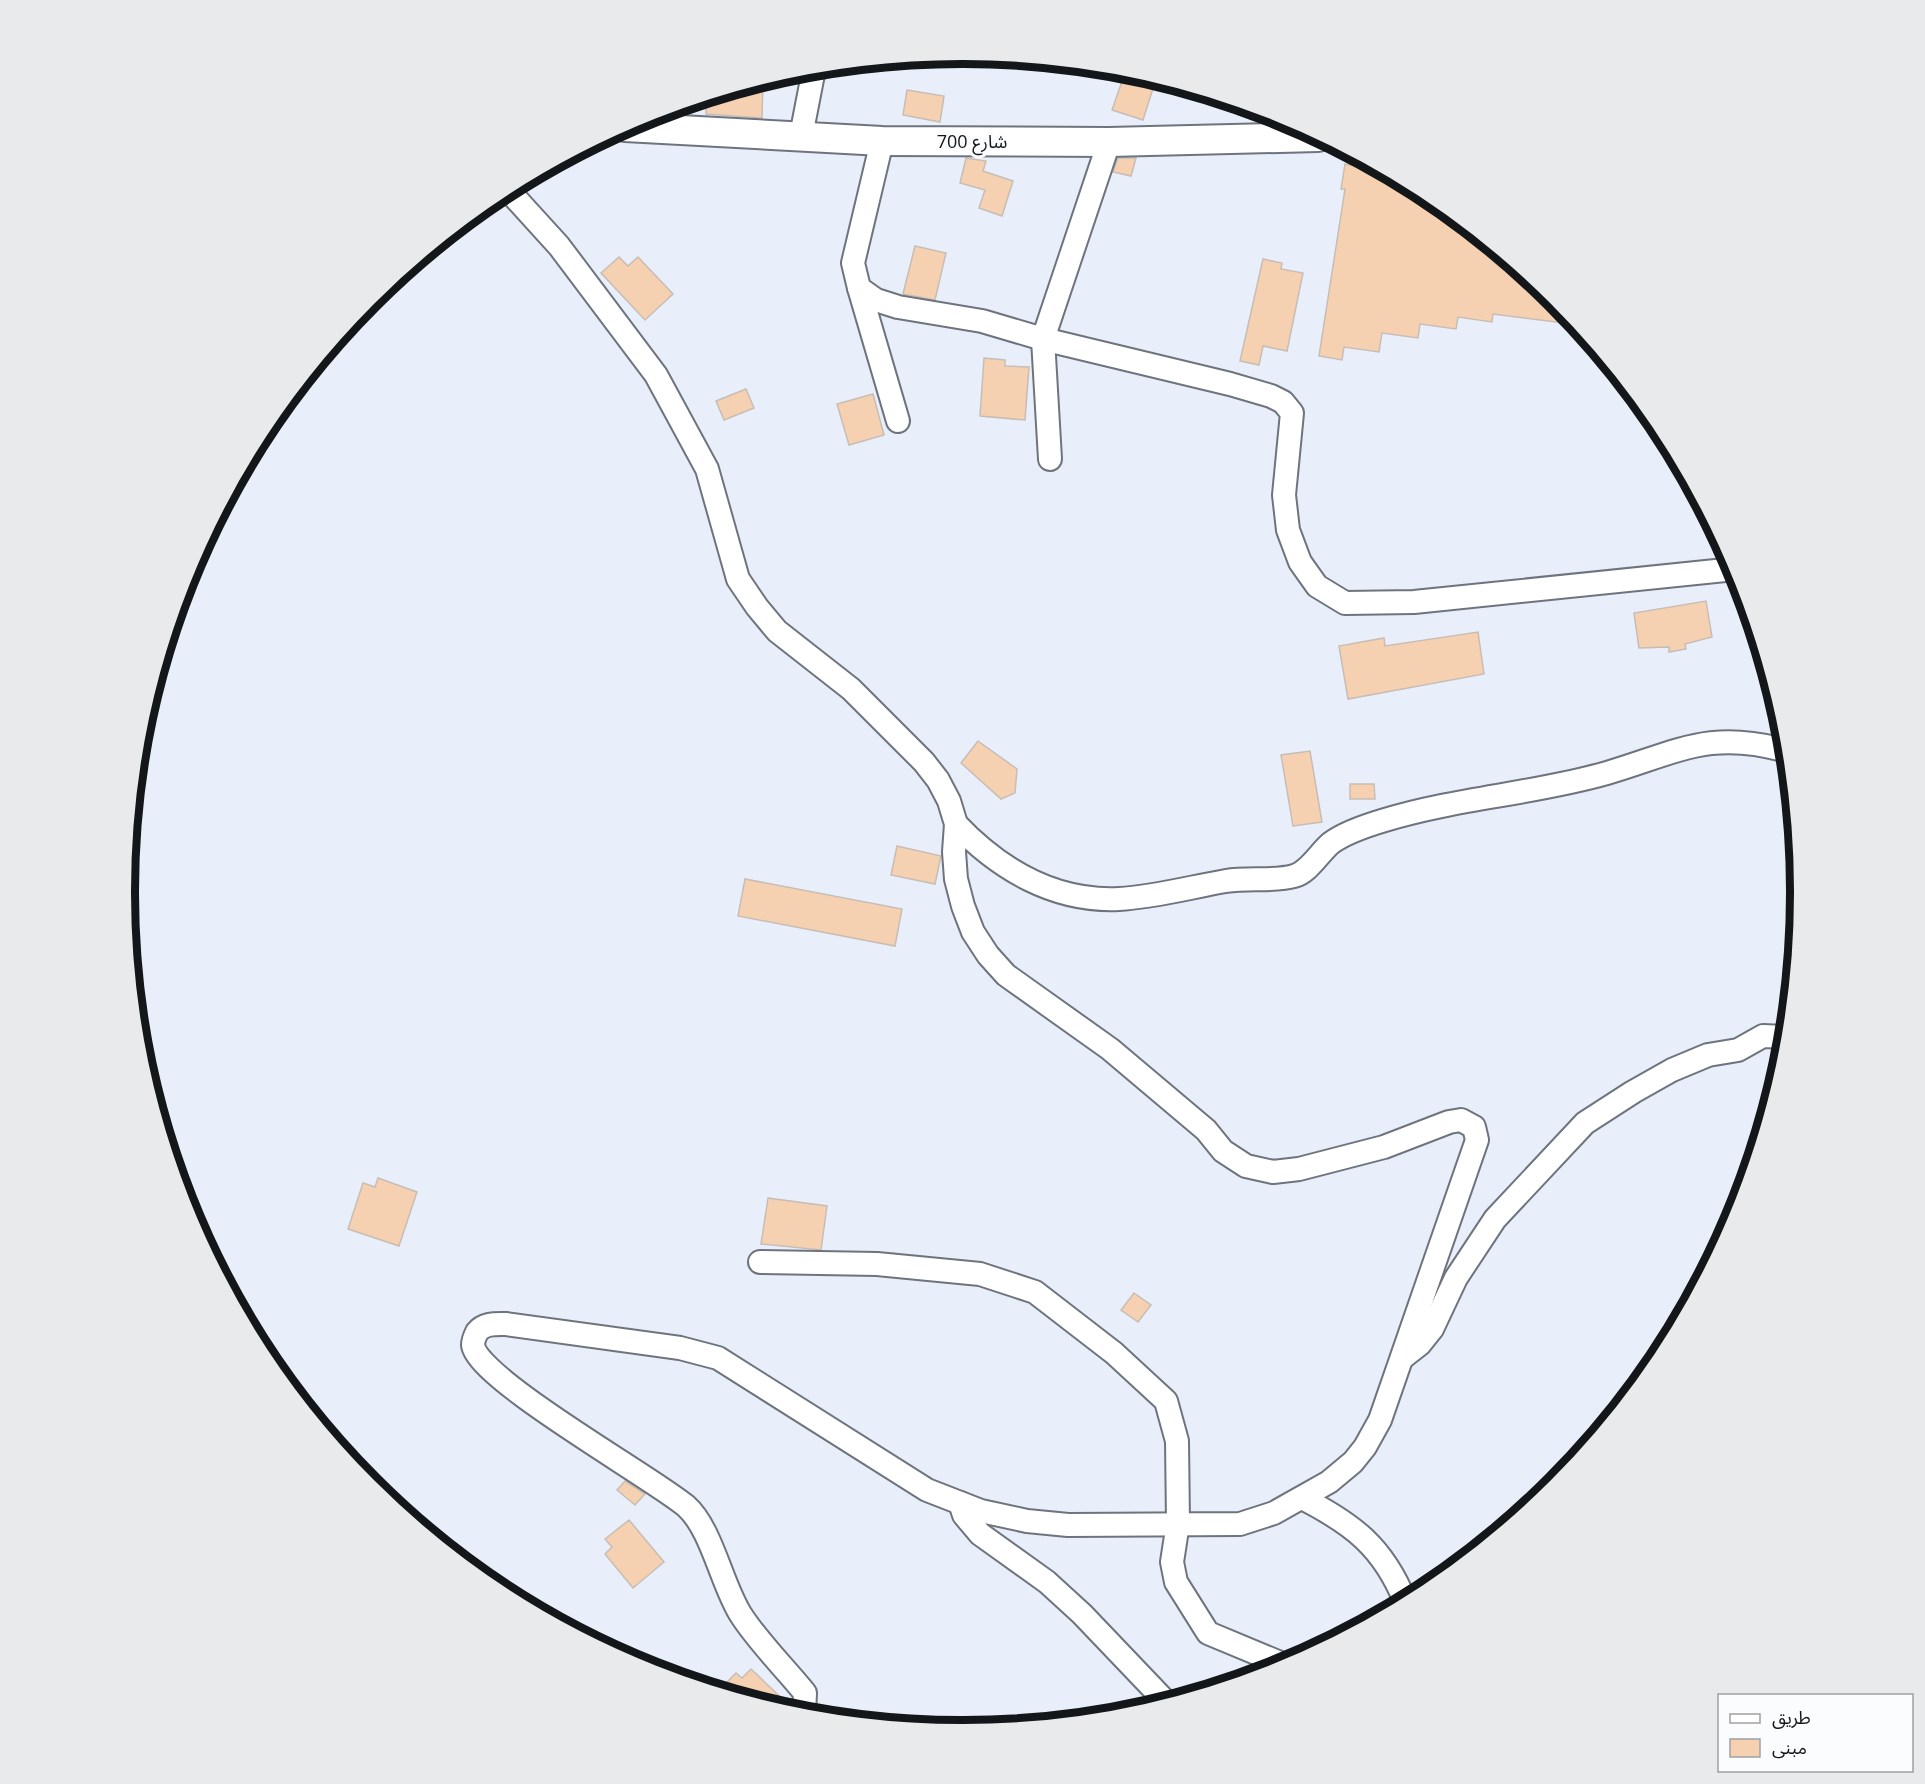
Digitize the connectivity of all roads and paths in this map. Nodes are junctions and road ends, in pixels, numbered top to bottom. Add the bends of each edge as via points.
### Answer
1 (812, 78) edge
2 (644, 128) edge
3 (801, 136) junction
4 (1299, 137) edge
5 (882, 141) junction
6 (1109, 142) junction
7 (514, 197) edge
8 (859, 288) junction
9 (1043, 339) junction
10 (898, 422) dead end
11 (1050, 459) dead end
12 (1725, 570) edge
13 (1777, 748) edge
14 (956, 824) junction
15 (1777, 1037) edge
16 (760, 1262) dead end
17 (1401, 1358) junction
18 (1302, 1498) junction
19 (960, 1503) junction
20 (1178, 1523) junction
21 (1402, 1593) edge
22 (1272, 1660) edge
23 (1160, 1695) edge
24 (804, 1705) edge

1 - 3 street
2 - 3 main road, شارع 700
3 - 5 main road, شارع 700
4 - 6 main road, شارع 700
5 - 6 main road, شارع 700
5 - 8 street via 853,263
6 - 9 street
7 - 14 street via 559,246 656,375 707,469 738,579 757,607 777,631 851,689 924,762 949,801
8 - 9 street via 876,300 898,307 982,321
8 - 10 street
9 - 11 street
9 - 12 street via 1230,384 1271,396 1289,407 1292,413 1284,495 1288,530 1300,562 1317,586 1345,603 1414,602
13 - 14 street via 1747,741 1712,741 1605,774 1384,820 1334,841 1294,876 1231,880 1118,899 1087,897 1028,880 1001,865
14 - 17 street via 956,879 970,923 988,955 1028,993 1110,1048 1206,1130 1223,1151 1246,1166 1273,1172 1299,1169 1384,1147 1449,1122 1461,1120 1474,1127 1474,1153
15 - 17 street via 1763,1036 1738,1050 1708,1055 1672,1070 1585,1123 1495,1219 1456,1278 1432,1329
16 - 20 street via 877,1264 980,1274 1035,1292 1114,1353 1166,1401 1178,1441
17 - 18 street via 1380,1420 1365,1447 1329,1482
18 - 20 street via 1274,1513 1240,1524
18 - 21 street via 1328,1511 1371,1543 1386,1561
19 - 20 street via 1015,1518 1068,1525
19 - 23 street via 964,1515 980,1534 1047,1582
19 - 24 street via 927,1490 718,1358 680,1348 506,1324 481,1328 474,1336 473,1346 495,1373 555,1419 688,1507 710,1544 741,1615 805,1693
20 - 22 street via 1172,1562 1176,1582 1209,1634

